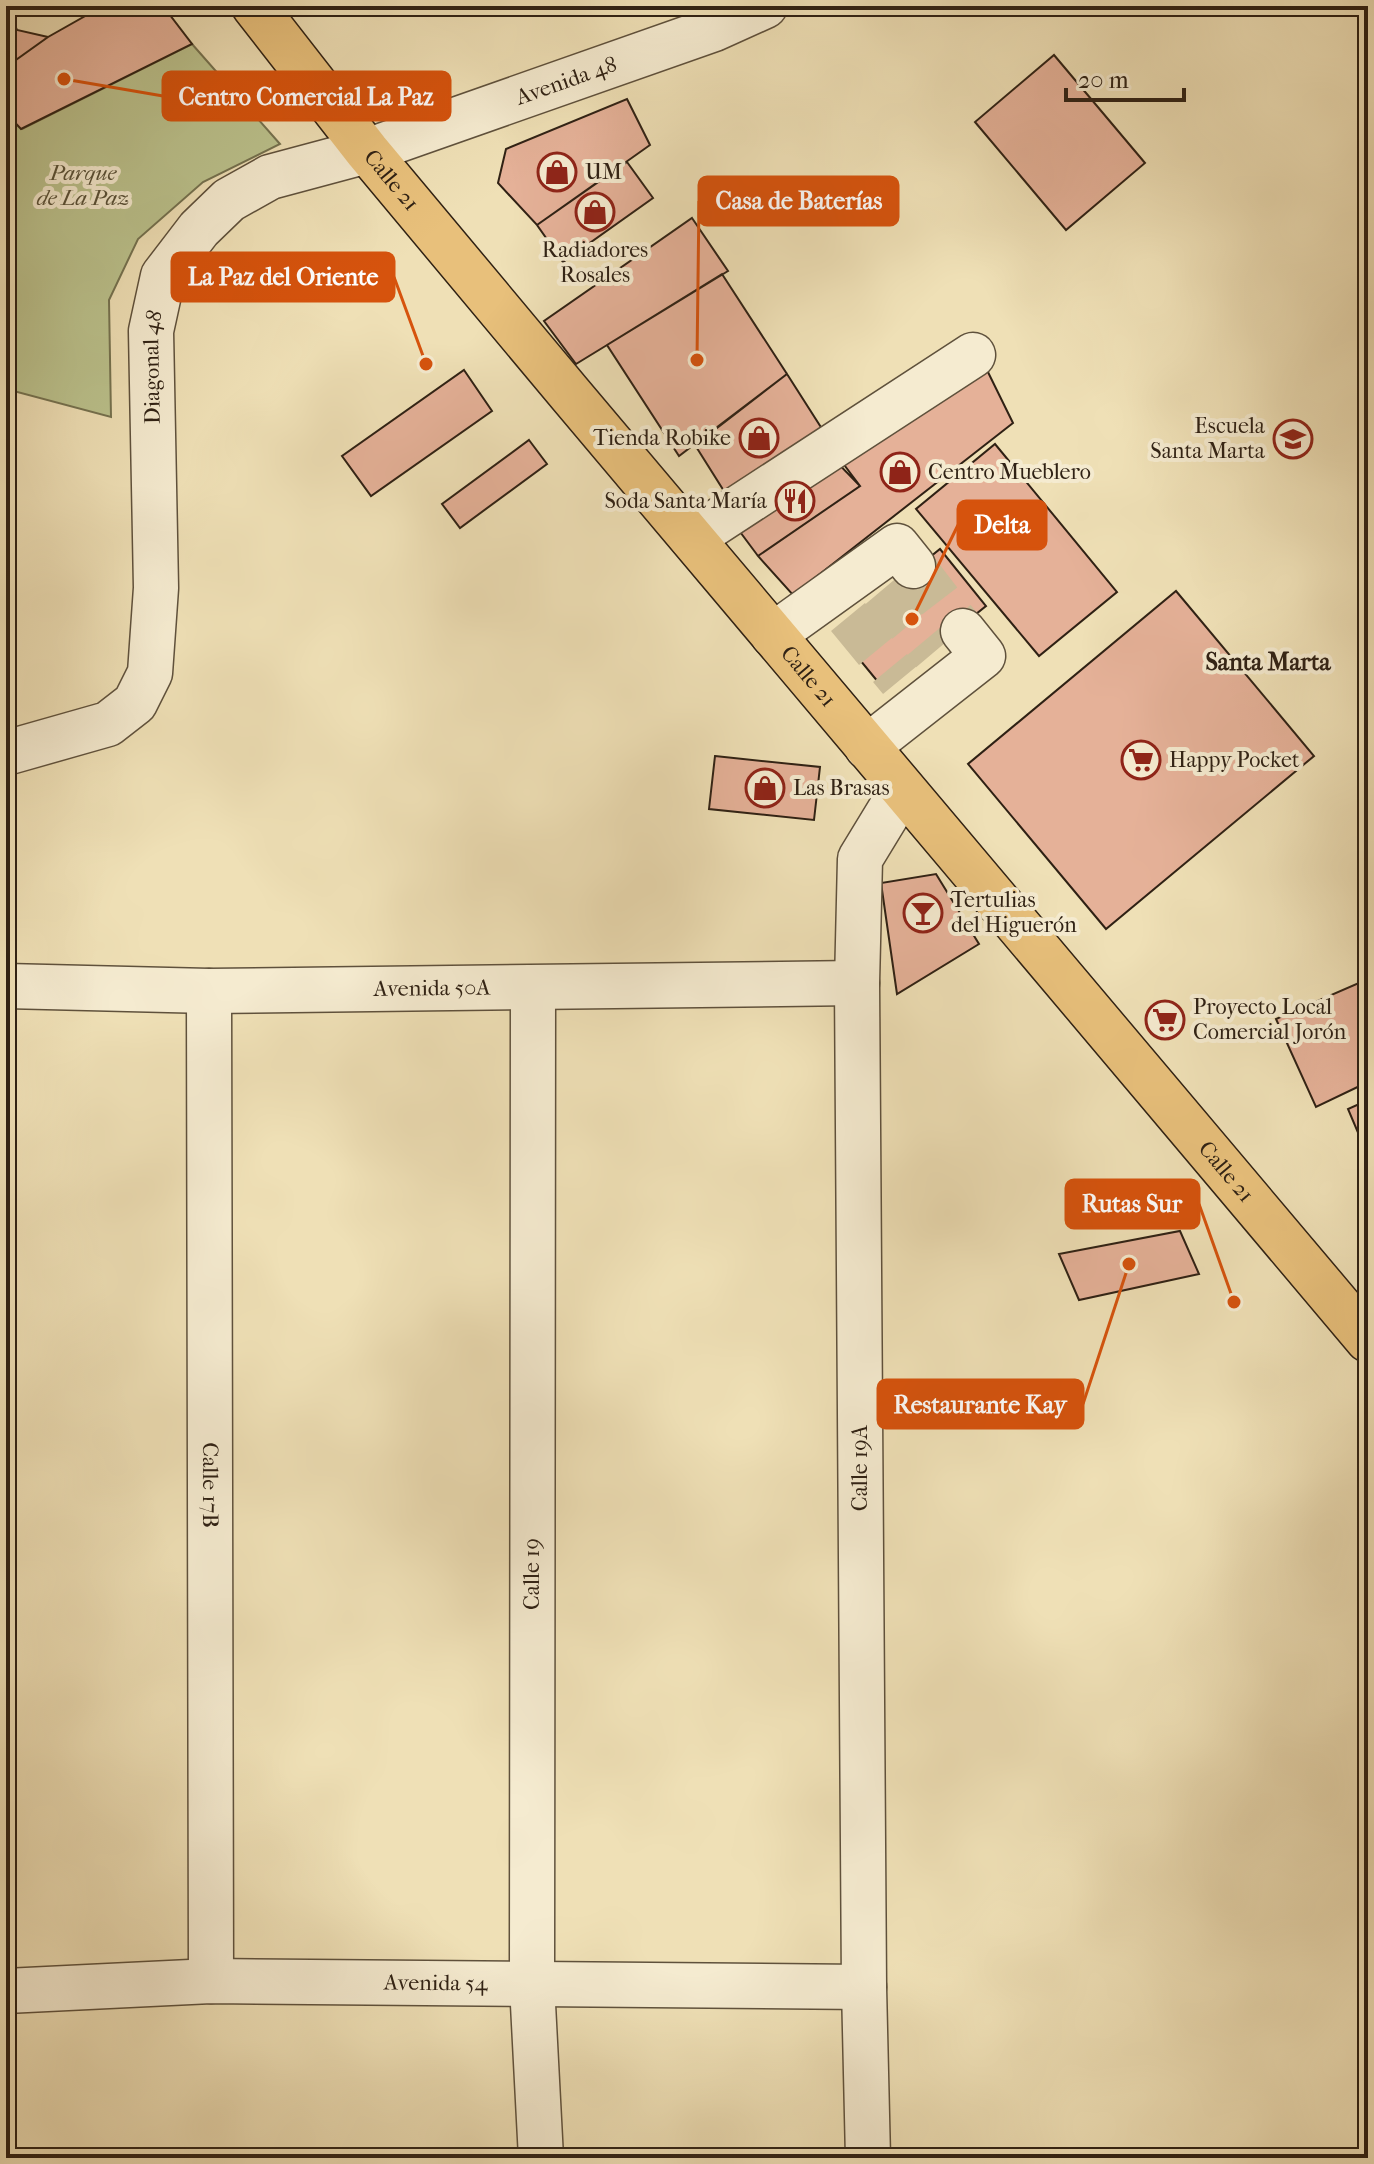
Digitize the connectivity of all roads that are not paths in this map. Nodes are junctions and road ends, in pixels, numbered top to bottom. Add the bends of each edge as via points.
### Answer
1 (254, 6) edge
2 (765, 6) edge
3 (367, 151) junction
4 (973, 355) dead end
5 (692, 538) junction
6 (867, 588) dead end
7 (773, 635) junction
8 (934, 669) dead end
9 (867, 747) junction
10 (6, 753) edge
11 (902, 790) junction
12 (857, 983) junction
13 (6, 986) edge
14 (533, 989) junction
15 (209, 991) junction
16 (1365, 1332) edge
17 (211, 1981) junction
18 (532, 1985) junction
19 (864, 1987) junction
20 (6, 1991) edge
21 (541, 2158) edge
22 (868, 2158) edge

1 - 3 main road, Calle 21
2 - 3 street, Avenida 48 via 714,29
3 - 5 main road, Calle 21
3 - 10 street, Diagonal 48 via 270,177 229,200 163,276 151,331 156,588 150,673 135,703 108,724
4 - 5 street
5 - 7 main road, Calle 21
6 - 7 street
7 - 9 main road, Calle 21
8 - 9 street
9 - 11 main road, Calle 21
11 - 12 street, Calle 19A via 860,859
11 - 16 main road, Calle 21
12 - 14 street, Avenida 50A
12 - 19 street, Calle 19A
13 - 15 street, Avenida 50A
14 - 15 street, Avenida 50A
14 - 18 street, Calle 19
15 - 17 street, Calle 17B
17 - 18 street, Avenida 54
17 - 20 street, Avenida 54
18 - 19 street, Avenida 54
18 - 21 street, Calle 19
19 - 22 street, Calle 19A

